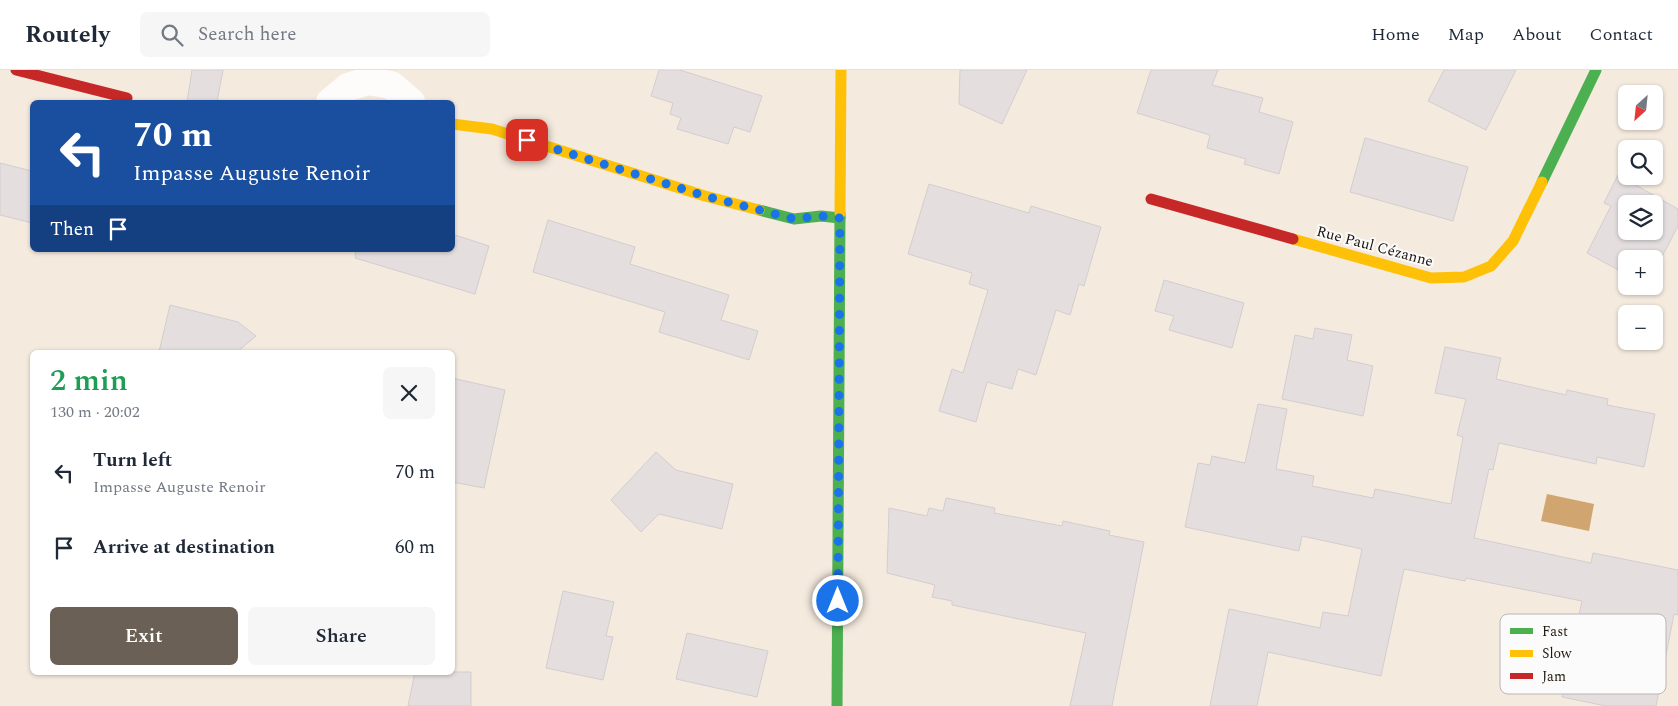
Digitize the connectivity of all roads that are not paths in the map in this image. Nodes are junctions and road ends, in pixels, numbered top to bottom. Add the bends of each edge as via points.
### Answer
1 (16, 70) edge
2 (840, 70) edge
3 (1596, 70) edge
4 (127, 98) dead end
5 (332, 100) edge
6 (409, 100) edge
7 (455, 124) edge
8 (1151, 199) dead end
9 (840, 218) junction
10 (837, 706) edge

1 - 4 street
2 - 9 street
3 - 8 street, Rue Paul Cézanne via 1513,241 1491,266 1464,277 1431,278
5 - 6 street via 348,87 368,81 391,85
7 - 9 street via 492,129 705,196 794,219
9 - 10 street

